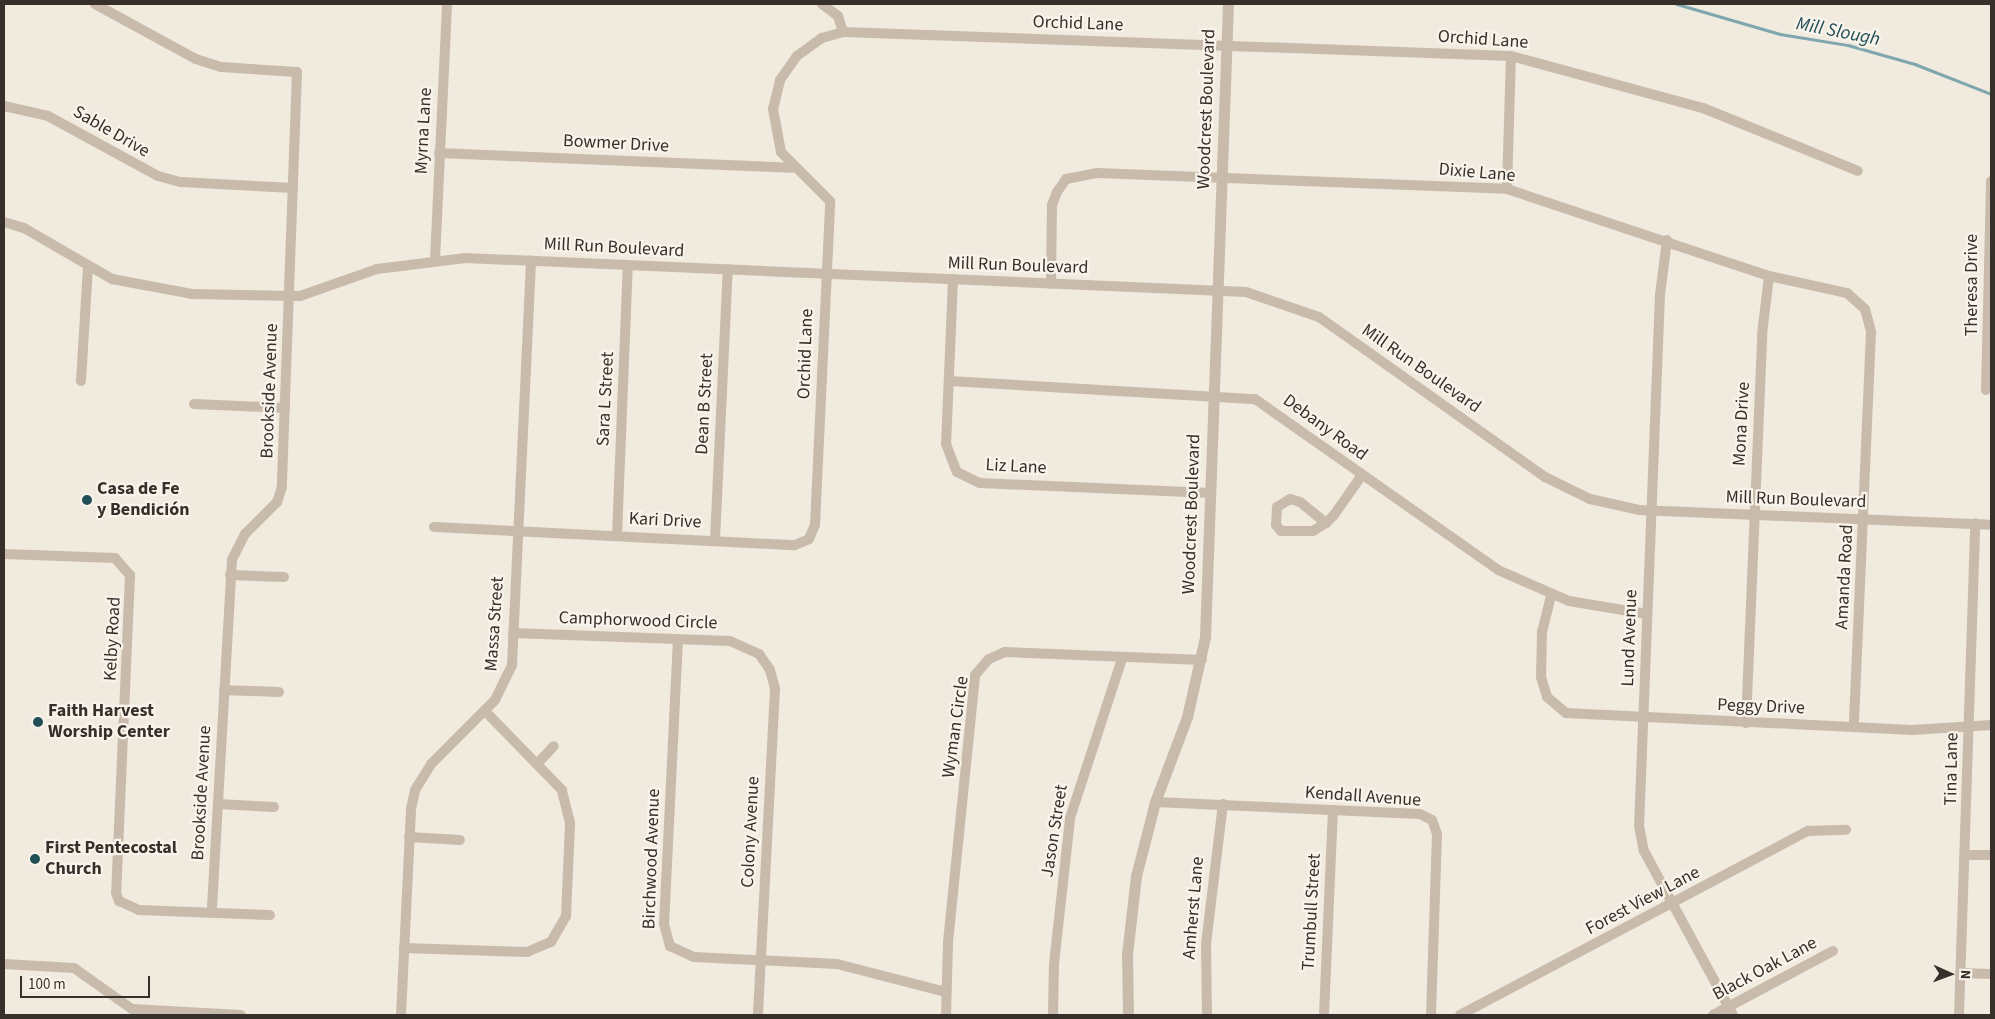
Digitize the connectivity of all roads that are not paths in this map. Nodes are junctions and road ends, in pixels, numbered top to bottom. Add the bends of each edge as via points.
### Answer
1 (95, 4) edge
2 (447, 4) edge
3 (822, 4) edge
4 (1228, 4) edge
5 (843, 32) junction
6 (1227, 45) junction
7 (1511, 56) junction
8 (4, 106) edge
9 (439, 152) junction
10 (792, 168) junction
11 (1858, 171) dead end
12 (1222, 177) junction
13 (1991, 181) edge
14 (293, 188) junction
15 (1507, 189) junction
16 (4, 222) edge
17 (1667, 240) junction
18 (435, 260) junction
19 (531, 260) junction
20 (628, 265) junction
21 (88, 268) junction
22 (728, 269) junction
23 (826, 274) junction
24 (1769, 276) junction
25 (953, 279) junction
26 (1050, 284) junction
27 (1218, 290) junction
28 (290, 296) junction
29 (1865, 309) joint
30 (81, 381) dead end
31 (949, 381) junction
32 (1986, 390) dead end
33 (1214, 394) junction
34 (194, 404) dead end
35 (285, 408) junction
36 (1362, 475) junction
37 (1211, 492) junction
38 (1652, 510) junction
39 (1754, 514) junction
40 (1864, 519) junction
41 (1326, 523) junction
42 (1975, 523) junction
43 (1991, 525) edge
44 (434, 527) dead end
45 (517, 532) junction
46 (617, 535) junction
47 (809, 539) joint
48 (715, 540) junction
49 (4, 554) edge
50 (230, 574) junction
51 (284, 577) dead end
52 (1551, 596) junction
53 (1647, 614) junction
54 (513, 633) junction
55 (678, 639) junction
56 (759, 654) joint
57 (1122, 658) junction
58 (1202, 660) junction
59 (224, 690) junction
60 (278, 692) dead end
61 (485, 711) junction
62 (1643, 718) junction
63 (1746, 723) junction
64 (1991, 726) edge
65 (1854, 727) junction
66 (1969, 727) junction
67 (554, 746) dead end
68 (538, 763) junction
69 (1155, 802) junction
70 (218, 804) junction
71 (1222, 804) junction
72 (274, 807) dead end
73 (1333, 810) junction
74 (1846, 830) dead end
75 (409, 837) junction
76 (460, 840) dead end
77 (1966, 855) junction
78 (1991, 855) edge
79 (1672, 904) junction
80 (212, 912) junction
81 (270, 915) dead end
82 (404, 948) junction
83 (1833, 951) dead end
84 (761, 960) junction
85 (4, 964) edge
86 (1961, 973) junction
87 (1991, 974) edge
88 (946, 992) junction
89 (1730, 1011) edge
90 (241, 1015) edge
91 (401, 1015) edge
92 (758, 1015) edge
93 (946, 1015) edge
94 (1053, 1015) edge
95 (1128, 1015) edge
96 (1207, 1015) edge
97 (1324, 1015) edge
98 (1431, 1015) edge
99 (1460, 1015) edge
100 (1713, 1015) edge
101 (1959, 1015) edge

1 - 14 street, Brookside Avenue via 196,60 221,67 297,72
2 - 9 street, Myrna Lane
3 - 5 street via 838,16
4 - 6 street, Woodcrest Boulevard
5 - 6 street, Orchid Lane
5 - 10 street, Orchid Lane via 822,38 798,56 774,95 775,138
6 - 7 street, Orchid Lane
6 - 12 street, Woodcrest Boulevard
7 - 11 street, Orchid Lane via 1703,108
7 - 15 street
8 - 14 street, Sable Drive via 48,116 158,176 181,182
9 - 10 street, Bowmer Drive
9 - 18 street, Myrna Lane
10 - 23 street, Orchid Lane via 827,194 830,201
12 - 15 street, Dixie Lane
12 - 26 street, Dixie Lane via 1097,173 1066,179 1052,205
12 - 27 street, Woodcrest Boulevard
13 - 32 street, Theresa Drive
14 - 28 street, Brookside Avenue
15 - 17 street, Dixie Lane
16 - 21 street, Mill Run Boulevard via 24,228
17 - 24 street, Dixie Lane
17 - 38 street, Lund Avenue via 1660,295
18 - 19 street, Mill Run Boulevard
18 - 28 street, Mill Run Boulevard via 377,269 311,294
19 - 20 street, Mill Run Boulevard
19 - 45 street, Massa Street
20 - 22 street, Mill Run Boulevard
20 - 46 street, Sara L Street
21 - 28 street, Mill Run Boulevard via 157,291
21 - 30 street
22 - 23 street, Mill Run Boulevard
22 - 48 street, Dean B Street
23 - 25 street, Mill Run Boulevard
23 - 47 street, Orchid Lane via 815,524
24 - 29 street, Dixie Lane via 1847,293
24 - 39 street, Mona Drive
25 - 26 street, Mill Run Boulevard
25 - 31 street, Liz Lane
26 - 27 street, Mill Run Boulevard
27 - 33 street, Woodcrest Boulevard
27 - 38 street, Mill Run Boulevard via 1268,296 1319,316 1568,491 1613,506
28 - 35 street, Brookside Avenue
29 - 40 street, Amanda Road via 1871,332
31 - 33 street, Debany Road
31 - 37 street, Liz Lane via 946,444 950,460 965,479
33 - 36 street, Debany Road via 1255,399
33 - 37 street, Woodcrest Boulevard
34 - 35 street
35 - 50 street, Brookside Avenue via 282,487 268,514 245,534
36 - 41 street
36 - 52 street, Debany Road via 1498,570
37 - 58 street, Woodcrest Boulevard
38 - 39 street, Mill Run Boulevard
38 - 53 street, Lund Avenue
39 - 40 street, Mill Run Boulevard
39 - 63 street, Mona Drive
40 - 42 street, Mill Run Boulevard
40 - 65 street, Amanda Road
41 - 41 street via 1304,533 1281,531 1276,525 1277,508 1290,499 1300,502
42 - 43 street, Mill Run Boulevard
42 - 66 street, Tina Lane
44 - 45 street, Kari Drive
45 - 46 street, Kari Drive
45 - 54 street, Massa Street
46 - 48 street, Kari Drive
47 - 48 street, Kari Drive via 795,545
49 - 80 street, Kelby Road via 115,558 125,565 132,586 116,893 127,909
50 - 51 street
50 - 59 street, Brookside Avenue
52 - 53 street, Debany Road
52 - 62 street, Peggy Drive via 1542,631 1540,677 1554,706 1577,716
53 - 62 street, Lund Avenue
54 - 55 street, Camphorwood Circle
54 - 61 street, Massa Street via 509,677
55 - 56 street, Camphorwood Circle via 730,641
55 - 84 street, Birchwood Avenue via 666,939 679,953 694,957
56 - 84 street, Colony Avenue via 775,689
57 - 58 street, Wyman Circle
57 - 88 street, Wyman Circle via 1005,652 988,659 975,675
57 - 94 street, Jason Street via 1070,818 1054,964
58 - 69 street, Woodcrest Boulevard via 1187,717
59 - 60 street
59 - 70 street, Brookside Avenue
61 - 68 street
61 - 75 street, Massa Street via 422,776 411,809
62 - 63 street, Peggy Drive
62 - 79 street, Lund Avenue via 1639,826 1644,850
63 - 65 street, Peggy Drive
64 - 66 street, Peggy Drive
65 - 66 street, Peggy Drive
66 - 77 street, Tina Lane
67 - 68 street
68 - 82 street via 562,790 568,806 566,916 560,931 540,948 527,952
69 - 71 street, Kendall Avenue
69 - 95 street, Woodcrest Boulevard via 1130,914
70 - 72 street
70 - 80 street, Brookside Avenue
71 - 73 street, Kendall Avenue
71 - 96 street, Amherst Lane via 1206,944
73 - 97 street, Trumbull Street
73 - 98 street, Kendall Avenue via 1420,814 1432,820 1437,834
74 - 79 street, Forest View Lane via 1808,831
75 - 76 street
75 - 82 street, Massa Street
77 - 78 street
77 - 86 street, Tina Lane
79 - 89 street, Lund Avenue
79 - 99 street, Forest View Lane
80 - 81 street
82 - 91 street, Massa Street
83 - 89 street, Black Oak Lane
84 - 88 street, Birchwood Avenue via 837,964
84 - 92 street, Colony Avenue
85 - 90 street via 74,968 132,1009
86 - 87 street
86 - 101 street, Tina Lane
88 - 93 street, Wyman Circle
89 - 100 street, Black Oak Lane

